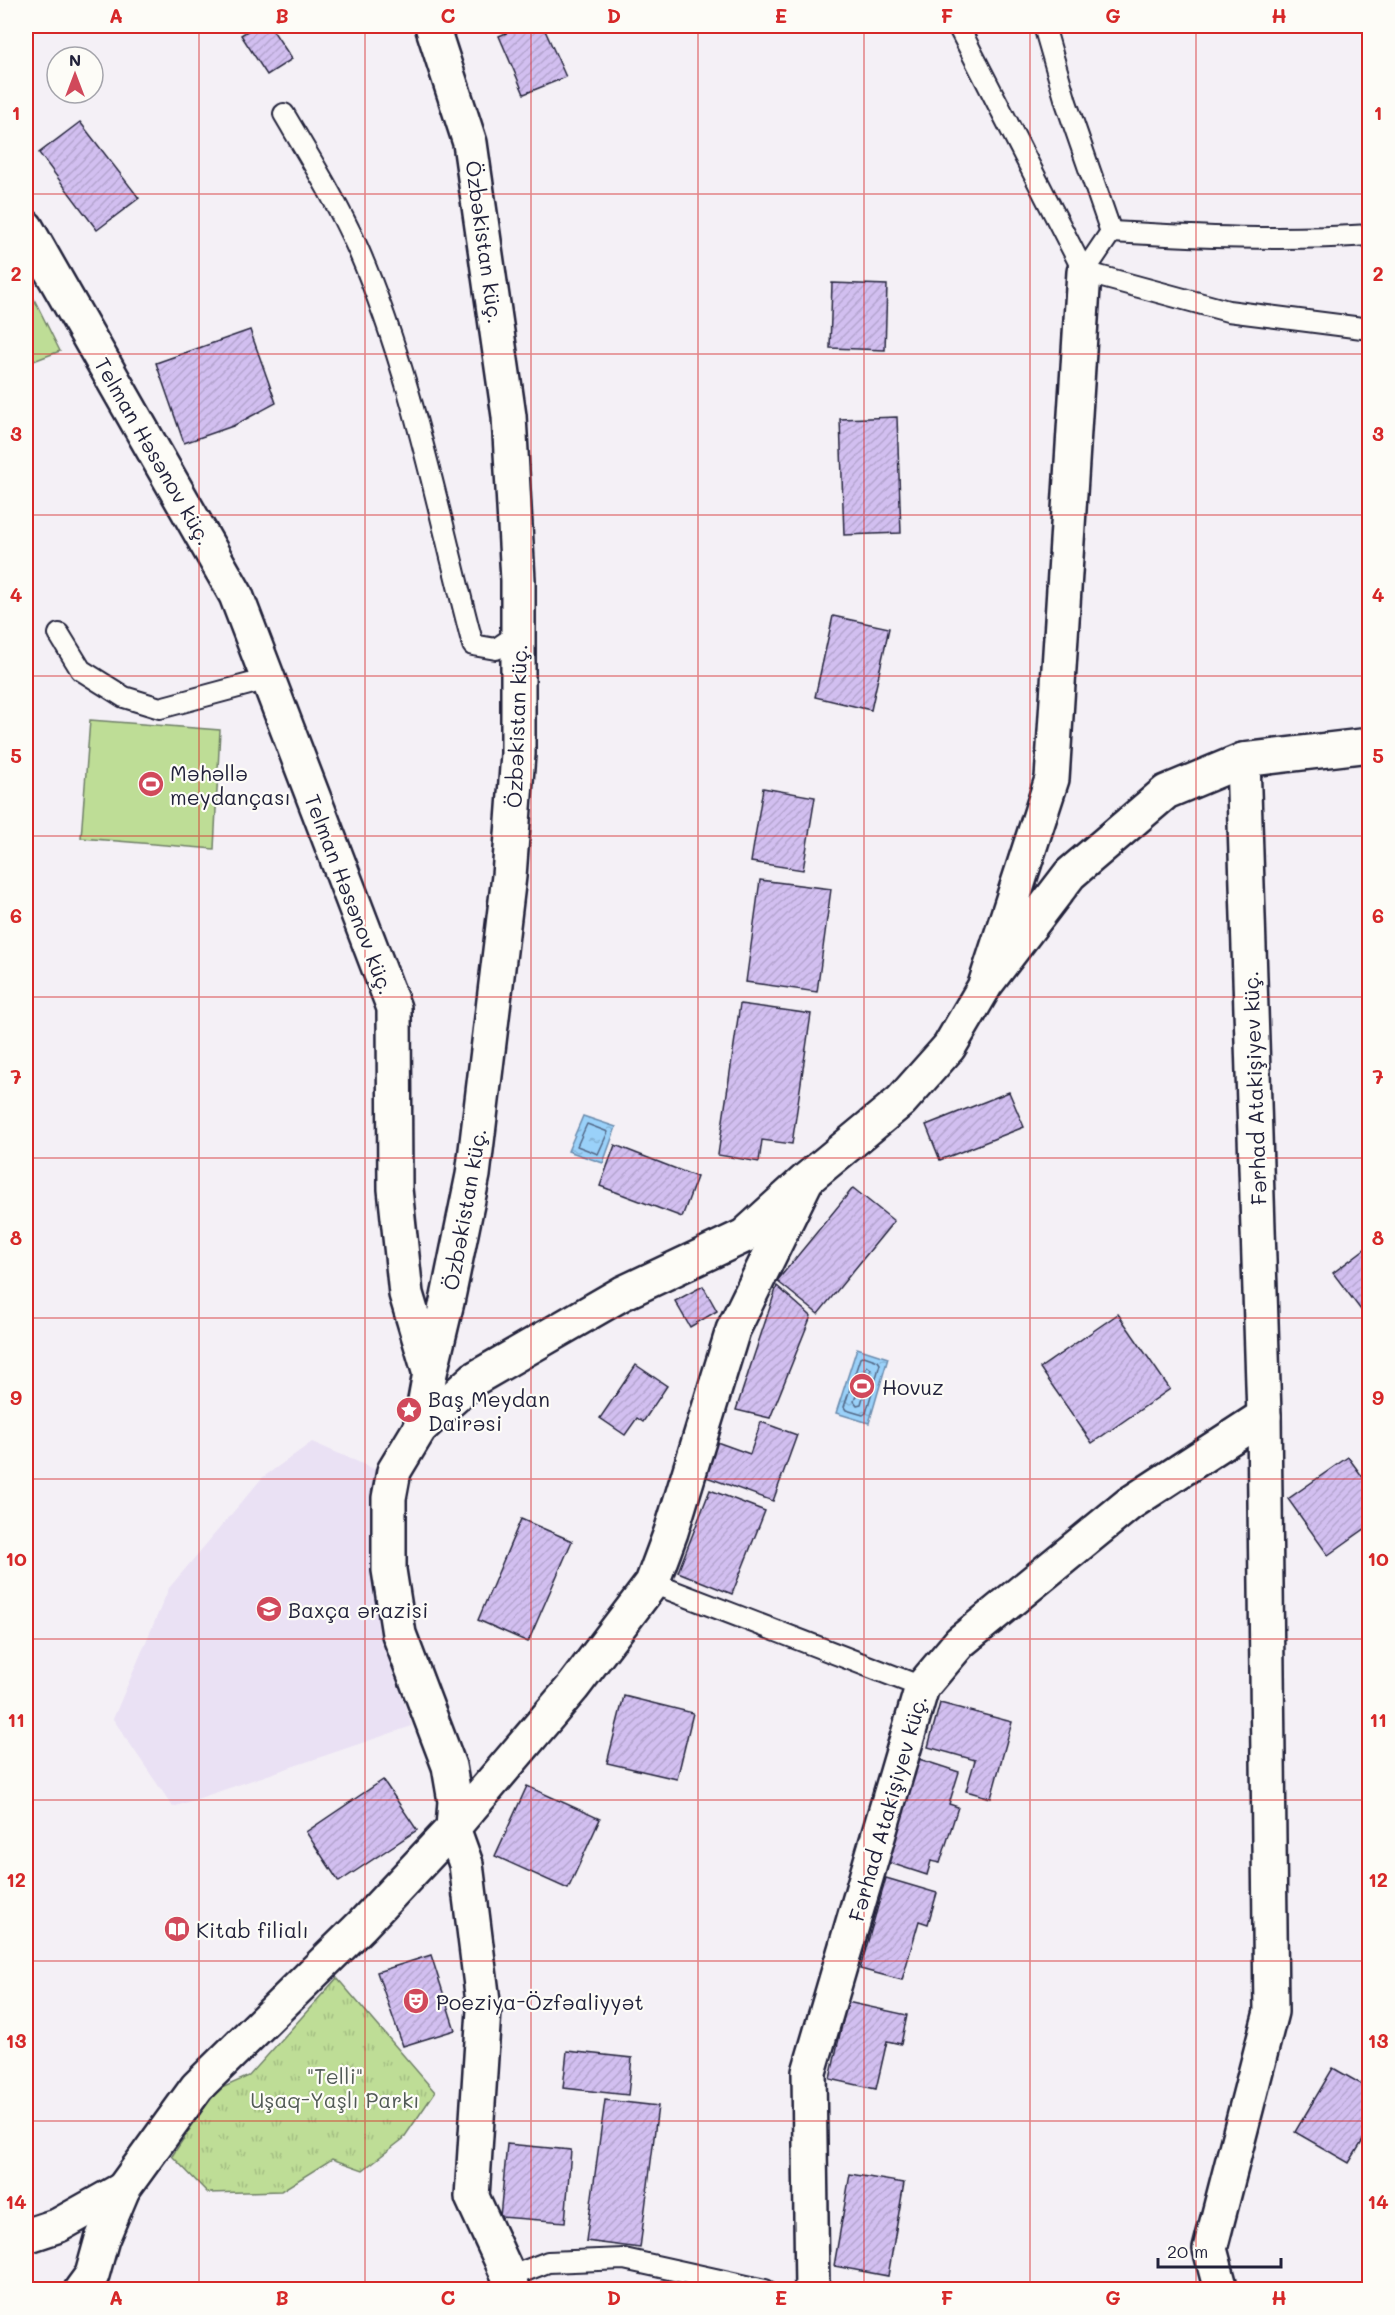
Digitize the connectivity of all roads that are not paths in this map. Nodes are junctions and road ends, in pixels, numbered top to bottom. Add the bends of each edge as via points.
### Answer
1 (432, 26) edge
2 (958, 26) edge
3 (1044, 26) edge
4 (284, 114) dead end
5 (26, 227) edge
6 (1111, 232) junction
7 (1370, 235) edge
8 (1084, 272) junction
9 (1370, 329) edge
10 (59, 634) dead end
11 (518, 634) junction
12 (268, 679) junction
13 (1370, 745) edge
14 (1243, 760) junction
15 (986, 984) junction
16 (807, 1179) junction
17 (429, 1373) junction
18 (1264, 1416) junction
19 (420, 1428) junction
20 (652, 1583) junction
21 (922, 1687) junction
22 (453, 1828) junction
23 (123, 2189) junction
24 (26, 2236) edge
25 (511, 2283) edge
26 (89, 2285) edge
27 (765, 2289) edge
28 (812, 2289) edge
29 (1221, 2289) edge

1 - 11 street, Özbəkistan küç. via 470,144 490,276 509,416
2 - 8 lane
3 - 6 lane
4 - 11 lane via 326,183 358,249 387,324 417,419 473,645 496,650
5 - 12 street, Telman Həsənov küç. via 236,595
6 - 7 lane via 1211,238
6 - 8 lane
8 - 9 lane via 1228,311
8 - 15 street via 1052,779
10 - 12 lane via 81,670 124,697 160,708
11 - 17 street, Özbəkistan küç. via 518,754 509,876 473,1175
12 - 17 street, Telman Həsənov küç. via 394,1008 396,1201 406,1294
13 - 14 street
14 - 15 street via 1166,792 1070,874
14 - 18 street, Fərhad Atakişiyev küç.
15 - 16 street via 949,1047 901,1101
16 - 19 street via 744,1236 623,1293 474,1379
16 - 20 street via 733,1330
17 - 19 street, Özbəkistan küç.
18 - 21 street, Fərhad Atakişiyev küç. via 1129,1504 960,1642
18 - 29 street, Fərhad Atakişiyev küç. via 1271,2012 1209,2249
19 - 22 street via 394,1471 389,1498 389,1570 399,1634 448,1766 455,1801
20 - 21 lane
20 - 22 street via 573,1688
21 - 28 street, Fərhad Atakişiyev küç. via 809,2072
22 - 23 street via 362,1925 197,2087
22 - 25 street via 466,1864 484,2010 472,2197
23 - 24 street via 59,2225
23 - 26 street via 102,2239
25 - 27 lane via 548,2262 624,2259

